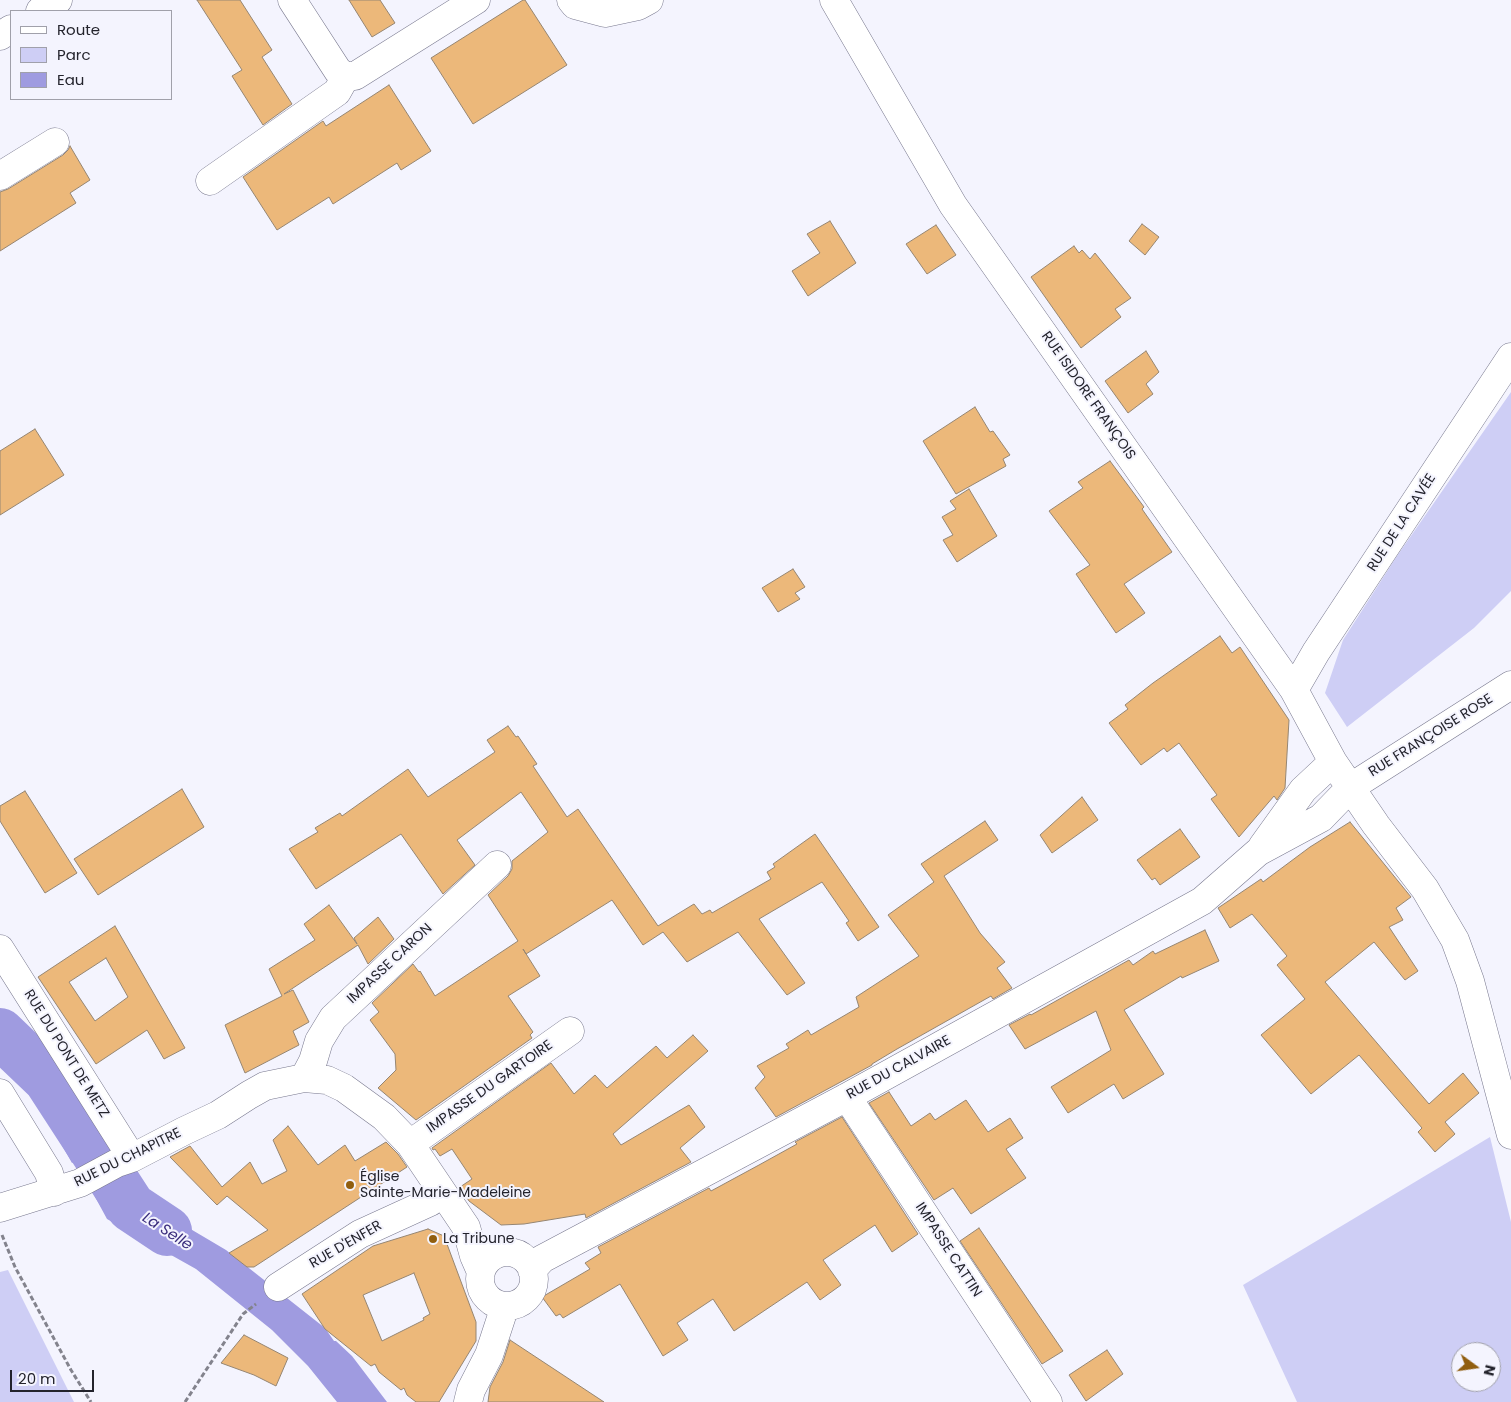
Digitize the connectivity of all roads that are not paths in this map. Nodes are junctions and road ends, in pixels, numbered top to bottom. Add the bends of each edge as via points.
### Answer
1 (58, 0) edge
2 (292, 0) edge
3 (476, 0) edge
4 (571, 0) edge
5 (649, 0) edge
6 (834, 0) edge
7 (42, 10) edge
8 (346, 76) junction
9 (55, 142) dead end
10 (0, 176) edge
11 (210, 181) dead end
12 (1511, 357) edge
13 (1511, 685) edge
14 (1294, 690) junction
15 (1333, 762) junction
16 (1351, 787) junction
17 (1258, 852) junction
18 (497, 865) dead end
19 (0, 949) edge
20 (570, 1031) dead end
21 (304, 1078) junction
22 (0, 1093) edge
23 (848, 1097) junction
24 (1511, 1135) edge
25 (410, 1144) junction
26 (124, 1161) junction
27 (54, 1192) junction
28 (442, 1192) junction
29 (0, 1208) edge
30 (466, 1227) junction
31 (511, 1253) junction
32 (532, 1270) junction
33 (481, 1272) junction
34 (278, 1286) dead end
35 (505, 1306) junction
36 (468, 1402) edge
37 (1048, 1402) edge

1 - 7 street
2 - 8 street via 338,71
3 - 8 street via 355,76
4 - 5 street via 575,5 605,13 638,6
6 - 14 street, RUE ISIDORE FRANÇOIS via 953,205
8 - 11 street via 336,92
9 - 10 street
12 - 14 street, RUE DE LA CAVÉE
13 - 16 street, RUE FRANÇOISE ROSE
14 - 15 street, RUE ISIDORE FRANÇOIS
15 - 16 street, RUE ISIDORE FRANÇOIS
15 - 17 street, RUE DU CALVAIRE via 1303,790
16 - 17 street, RUE DU CALVAIRE via 1321,818
16 - 24 street, RUE ISIDORE FRANÇOIS via 1425,889 1455,940 1470,980
17 - 23 street, RUE DU CALVAIRE via 1202,901
18 - 21 street, IMPASSE CARON via 333,1018 319,1041
19 - 26 street, RUE DU PONT DE METZ
20 - 25 street, IMPASSE DU GARTOIRE
21 - 25 street, RUE DU CHAPITRE via 327,1080 344,1088 384,1117
21 - 26 street, RUE DU CHAPITRE via 265,1086 218,1115
22 - 27 street via 49,1173
23 - 32 street, RUE DU CALVAIRE via 542,1260
23 - 37 street, IMPASSE CATTIN
25 - 28 street, RUE DU CHAPITRE
26 - 27 street, RUE DU CHAPITRE
27 - 29 street, RUE DU CHAPITRE
28 - 30 street, RUE DU CHAPITRE
28 - 34 street, RUE D'ENFER via 430,1202 360,1234
30 - 31 street
30 - 33 street
31 - 32 street via 528,1262
31 - 33 street via 493,1257
32 - 35 street via 532,1291 516,1305
33 - 35 street via 482,1290 496,1304
35 - 36 street via 489,1355

